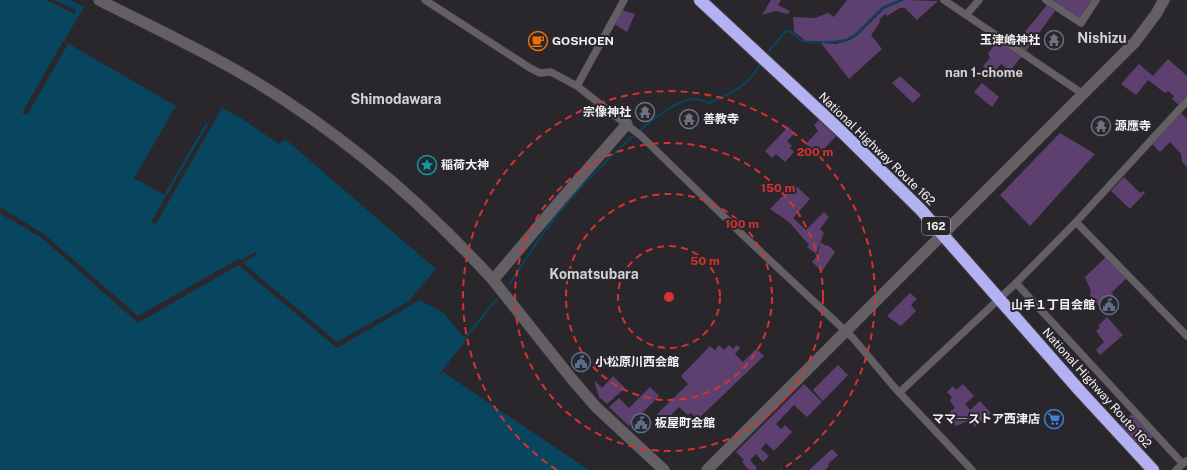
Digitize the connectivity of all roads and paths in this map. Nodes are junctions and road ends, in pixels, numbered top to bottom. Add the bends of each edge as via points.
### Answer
1 (100, 0) edge
2 (425, 0) edge
3 (624, 0) edge
4 (700, 0) edge
5 (944, 0) edge
6 (979, 0) edge
7 (1046, 0) edge
8 (1096, 0) edge
9 (1164, 0) edge
10 (967, 14) junction
11 (577, 86) junction
12 (1083, 94) junction
13 (1187, 101) edge
14 (627, 124) junction
15 (1076, 222) junction
16 (942, 233) junction
17 (493, 280) junction
18 (1016, 283) junction
19 (1000, 298) junction
20 (845, 331) junction
21 (1187, 336) edge
22 (900, 392) junction
23 (1185, 462) edge
24 (664, 470) edge
25 (707, 470) edge
26 (972, 470) edge
27 (1153, 470) edge
28 (1176, 470) edge

1 - 17 street via 239,72 344,142 432,218
2 - 11 street via 530,68 540,73 551,72
3 - 11 street
4 - 16 highway, National Highway Route 162 / 162 via 868,158
5 - 10 street
6 - 10 street
7 - 8 street via 1081,23
9 - 12 street via 1152,21 1135,42
10 - 12 street
11 - 14 street
12 - 16 street
13 - 15 street
14 - 17 street
14 - 20 street
15 - 18 street
15 - 21 street
16 - 19 highway, National Highway Route 162 / 162
16 - 20 street
17 - 24 street via 596,407
18 - 19 street
18 - 23 street
19 - 22 street
19 - 27 highway, National Highway Route 162 / 162 via 1080,391
20 - 22 street
20 - 25 street
22 - 26 street
23 - 28 street

